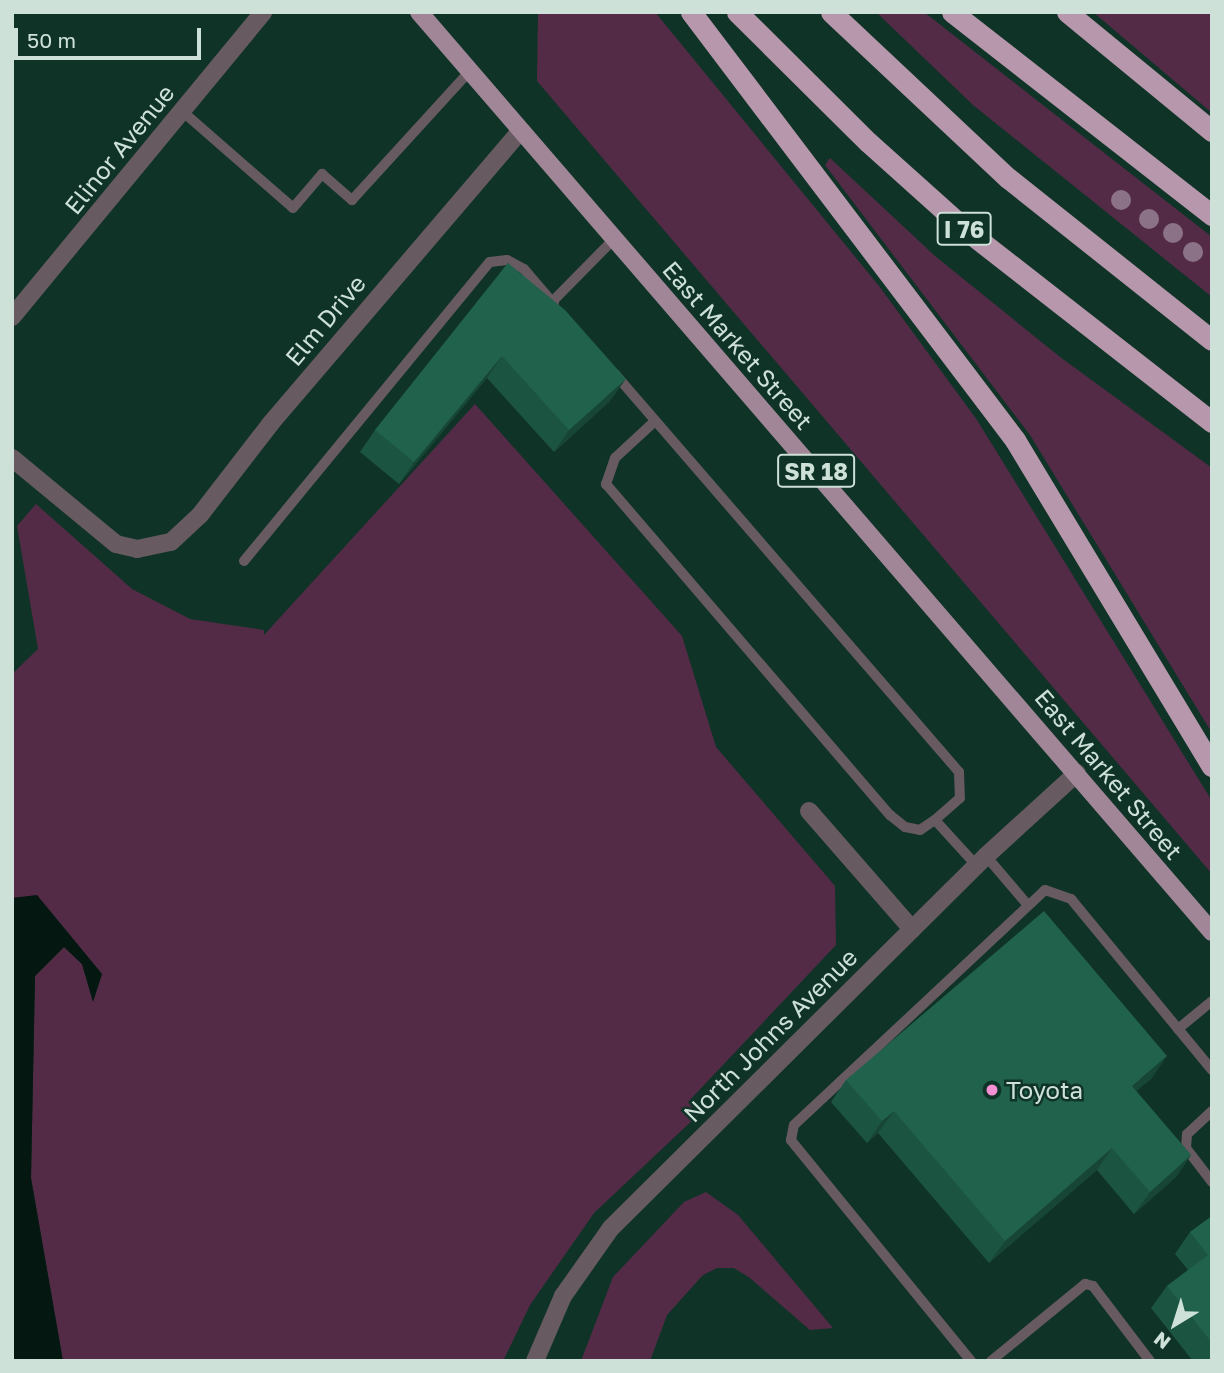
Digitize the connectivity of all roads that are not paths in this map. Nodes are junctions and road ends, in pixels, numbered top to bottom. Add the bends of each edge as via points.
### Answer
1 (263, 12) edge
2 (419, 12) edge
3 (691, 12) edge
4 (737, 12) edge
5 (831, 12) edge
6 (952, 12) edge
7 (1067, 12) edge
8 (469, 72) junction
9 (182, 111) junction
10 (1207, 127) edge
11 (520, 131) junction
12 (1212, 215) edge
13 (613, 240) junction
14 (552, 302) junction
15 (560, 312) edge
16 (12, 317) edge
17 (1212, 340) edge
18 (603, 361) edge
19 (654, 421) junction
20 (1212, 422) edge
21 (12, 458) edge
22 (244, 561) dead end
23 (1212, 766) edge
24 (1077, 773) junction
25 (809, 811) dead end
26 (934, 820) junction
27 (982, 861) junction
28 (1027, 904) junction
29 (912, 929) junction
30 (1212, 932) edge
31 (1212, 1001) edge
32 (1178, 1029) junction
33 (1212, 1070) edge
34 (1212, 1111) edge
35 (1212, 1182) edge
36 (535, 1361) edge
37 (971, 1361) edge
38 (991, 1361) edge
39 (1150, 1361) edge

1 - 9 street, Elinor Avenue
2 - 8 main road, East Market Street / SR 18
3 - 23 highway via 1015,440
4 - 20 highway, I 76 via 868,142 966,230
5 - 17 highway, I 76 via 1008,178
6 - 12 highway
7 - 10 highway
8 - 9 lane via 352,200 322,174 293,208
8 - 11 main road, East Market Street / SR 18
9 - 16 street, Elinor Avenue
11 - 13 main road, East Market Street / SR 18
11 - 21 street, Elm Drive via 271,423 200,515 171,542 137,549 116,544
13 - 14 lane
13 - 24 main road, East Market Street / SR 18
14 - 15 lane
14 - 22 lane via 524,269 507,260 490,262
18 - 19 lane
19 - 26 lane via 959,772 960,798
19 - 26 lane via 615,458 606,484 890,816 905,828 920,830
24 - 27 street, North Johns Avenue
24 - 30 main road, East Market Street / SR 18
25 - 29 street
26 - 27 lane
27 - 28 lane
27 - 29 street, North Johns Avenue
28 - 32 lane via 1045,890 1070,899
28 - 37 lane via 794,1125 791,1140
29 - 36 street, North Johns Avenue via 611,1228 563,1296
31 - 32 lane
32 - 33 lane
34 - 35 lane via 1187,1134 1186,1149
38 - 39 lane via 1085,1284 1093,1286

